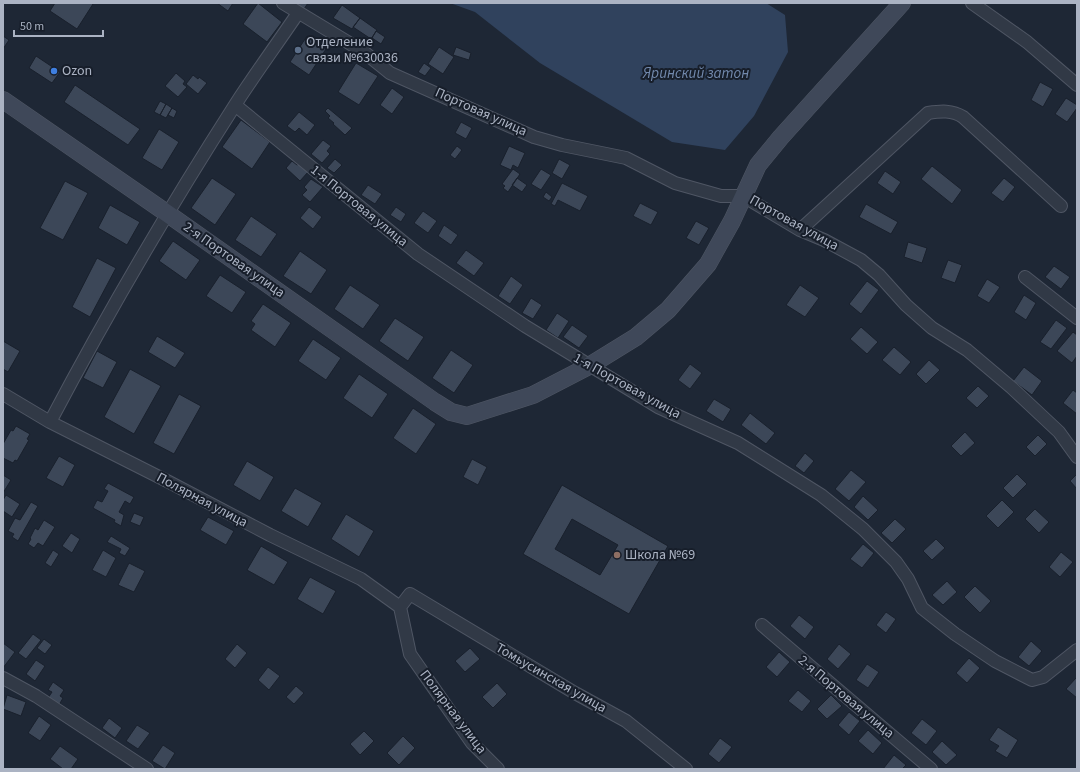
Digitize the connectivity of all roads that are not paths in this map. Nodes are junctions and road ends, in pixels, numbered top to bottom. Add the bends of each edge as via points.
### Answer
1 (283, 3) edge
2 (902, 3) edge
3 (972, 3) edge
4 (298, 13) junction
5 (1077, 85) edge
6 (3, 100) edge
7 (235, 105) junction
8 (743, 196) junction
9 (1061, 206) dead end
10 (168, 214) junction
11 (800, 230) junction
12 (1025, 277) dead end
13 (1077, 318) edge
14 (589, 366) junction
15 (3, 394) edge
16 (50, 422) junction
17 (1077, 457) edge
18 (400, 607) junction
19 (762, 625) dead end
20 (1077, 650) edge
21 (3, 678) edge
22 (147, 769) edge
23 (498, 769) edge
24 (686, 769) edge
25 (931, 769) edge

1 - 4 street, Портовая улица
2 - 8 street via 781,137 758,165
3 - 5 street via 1027,42
4 - 7 street
4 - 8 street, Портовая улица via 364,52 390,73 534,136 562,145 626,158 675,183 721,196
6 - 10 street, 2-я Портовая улица
7 - 10 street
7 - 14 street, 1-я Портовая улица via 418,254
8 - 11 street, Портовая улица
8 - 14 street via 708,264 668,310 636,337
9 - 11 street via 963,117 956,112 942,111 928,113
10 - 14 street, 2-я Портовая улица via 451,412 467,416 533,395
10 - 16 street via 97,333
11 - 17 street, Портовая улица via 861,260 932,328 967,350 1012,388 1059,432
12 - 13 street
14 - 20 street, 1-я Портовая улица via 658,407 738,443 820,495 863,530 896,562 908,579 922,608 995,662 1032,680 1043,677
15 - 16 street, Полярная улица
16 - 18 street, Полярная улица via 361,580
18 - 23 street, Полярная улица via 410,654 472,743
18 - 24 street, Томьусинская улица via 410,594 626,721
19 - 25 street, 2-я Портовая улица
21 - 22 street via 36,696

